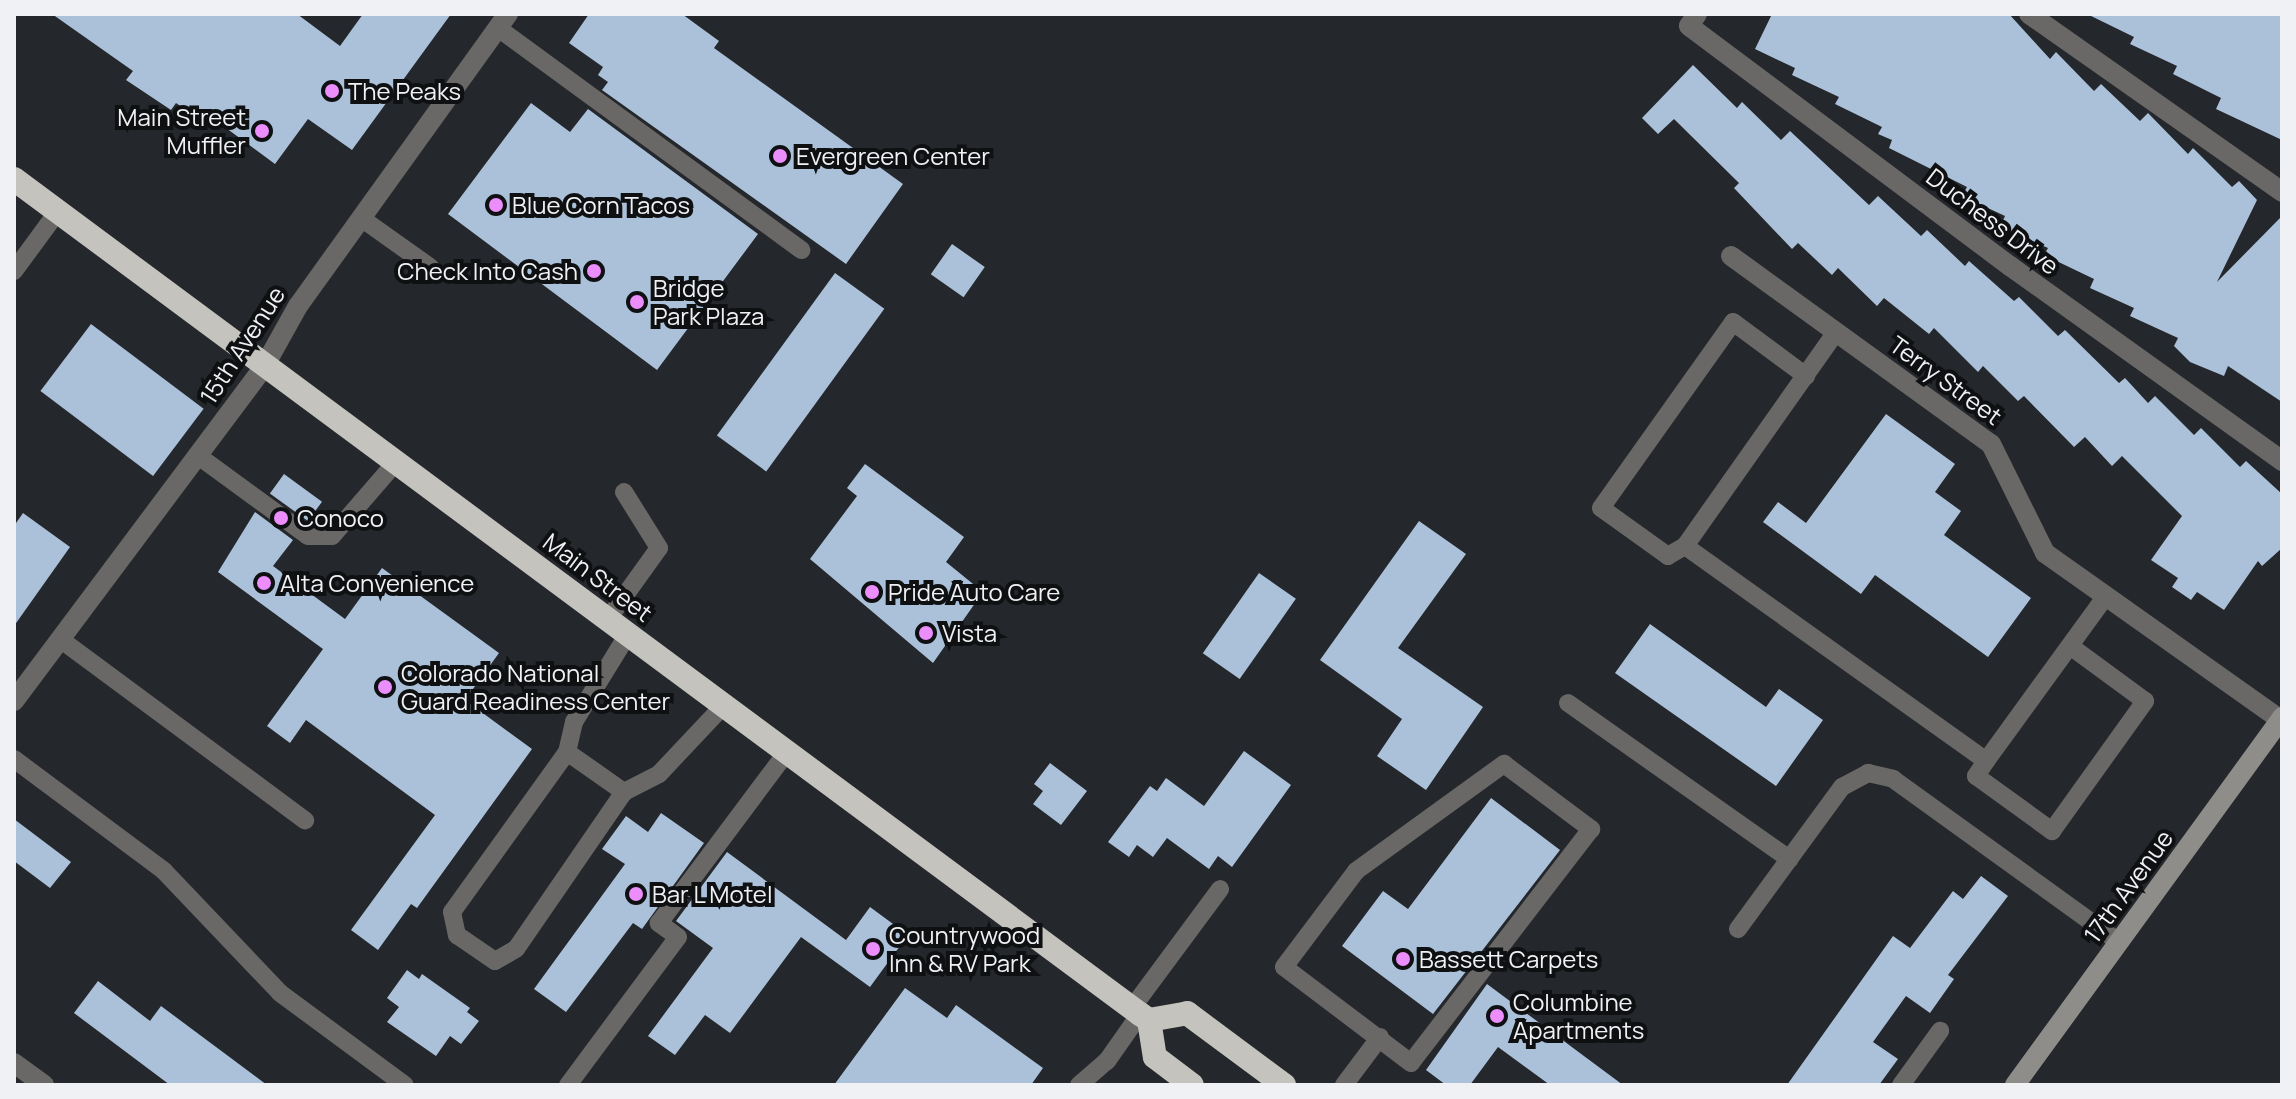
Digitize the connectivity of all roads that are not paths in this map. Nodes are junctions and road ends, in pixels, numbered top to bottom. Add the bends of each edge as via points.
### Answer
1 (1697, 14) edge
2 (2029, 14) edge
3 (503, 21) edge
4 (14, 179) edge
5 (2282, 192) edge
6 (58, 211) junction
7 (361, 218) junction
8 (801, 250) dead end
9 (1731, 256) dead end
10 (430, 267) dead end
11 (14, 271) edge
12 (1836, 332) junction
13 (265, 365) junction
14 (1806, 376) junction
15 (197, 455) junction
16 (2282, 461) edge
17 (396, 462) junction
18 (624, 492) dead end
19 (1685, 546) junction
20 (2106, 596) junction
21 (608, 619) junction
22 (628, 634) junction
23 (60, 639) junction
24 (2070, 646) junction
25 (14, 701) edge
26 (1568, 703) dead end
27 (724, 705) junction
28 (2281, 719) edge
29 (567, 752) junction
30 (787, 752) junction
31 (14, 759) edge
32 (1986, 761) junction
33 (624, 792) junction
34 (305, 820) dead end
35 (1789, 859) junction
36 (1220, 889) dead end
37 (1738, 929) dead end
38 (2119, 942) junction
39 (1140, 1014) junction
40 (1940, 1031) dead end
41 (1380, 1037) junction
42 (14, 1063) edge
43 (44, 1085) edge
44 (405, 1085) edge
45 (568, 1085) edge
46 (1079, 1085) edge
47 (1192, 1085) edge
48 (1284, 1085) edge
49 (1344, 1085) edge
50 (1901, 1085) edge
51 (2015, 1085) edge

1 - 16 street, Duchess Drive via 1689,26
2 - 5 street
3 - 7 street, 15th Avenue
3 - 8 lane
4 - 6 highway, Main Street
6 - 11 lane
6 - 13 highway, Main Street
7 - 10 lane
7 - 13 street, 15th Avenue via 298,306
9 - 12 street, Terry Street
12 - 14 lane
12 - 20 street, Terry Street via 1991,444 2045,553
13 - 15 street, 15th Avenue
13 - 17 highway, Main Street
14 - 19 lane
14 - 19 lane via 1733,322 1601,508 1668,556
15 - 17 lane via 308,536 332,536
15 - 23 street, 15th Avenue
17 - 21 highway, Main Street
18 - 21 lane via 659,548
19 - 32 lane
20 - 24 lane
20 - 28 street, Terry Street
21 - 22 highway, Main Street
22 - 27 highway, Main Street
22 - 29 lane via 574,722
23 - 25 street, 15th Avenue
23 - 34 lane
24 - 32 lane
24 - 32 lane via 2145,701 2052,831 1976,776
26 - 35 lane
27 - 30 highway, Main Street
27 - 33 lane via 659,774
28 - 38 main road, 17th Avenue
29 - 33 lane
29 - 33 lane via 452,912 457,935 495,961 516,949
30 - 39 highway, Main Street
30 - 45 lane via 659,923 678,937
31 - 44 lane via 164,871 280,993
35 - 37 lane
35 - 38 lane via 1842,787 1868,773 1893,779
36 - 39 lane
38 - 51 main road, 17th Avenue
39 - 46 lane via 1107,1061
39 - 47 highway via 1155,1057
39 - 48 highway via 1187,1013
40 - 50 lane
41 - 41 lane via 1284,967 1356,871 1504,764 1591,829 1411,1063
41 - 49 lane
42 - 43 street

